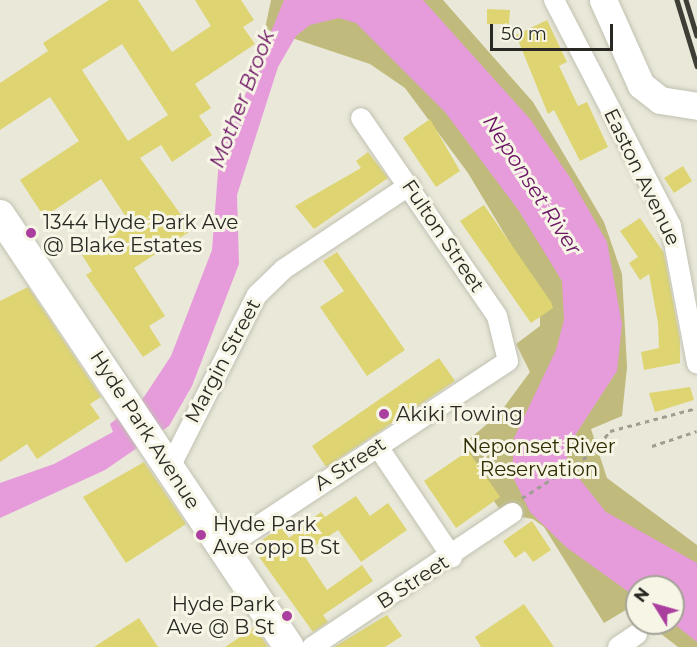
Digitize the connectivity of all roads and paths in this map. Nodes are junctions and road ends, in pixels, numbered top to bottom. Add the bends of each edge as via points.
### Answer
1 (554, 0) edge
2 (603, 0) edge
3 (688, 106) edge
4 (361, 118) dead end
5 (410, 184) junction
6 (0, 215) edge
7 (508, 361) joint
8 (697, 364) edge
9 (697, 408) edge
10 (697, 431) edge
11 (652, 446) dead end
12 (378, 447) junction
13 (164, 458) junction
14 (513, 508) joint
15 (223, 549) junction
16 (452, 557) junction
17 (636, 635) edge
18 (289, 647) edge
19 (312, 647) edge
20 (618, 647) edge

1 - 8 street, Easton Avenue via 671,225
2 - 3 street via 641,86 654,97
4 - 5 street, Fulton Street
5 - 7 street, Fulton Street via 497,316
5 - 13 street, Margin Street via 284,269 257,295
6 - 13 main road, Hyde Park Avenue
7 - 12 street, A Street
9 - 14 path via 610,431 594,452
10 - 11 path
12 - 15 street, A Street
12 - 16 street
13 - 15 main road, Hyde Park Avenue
14 - 16 street, B Street
15 - 18 main road, Hyde Park Avenue
16 - 19 street, B Street
17 - 20 street

